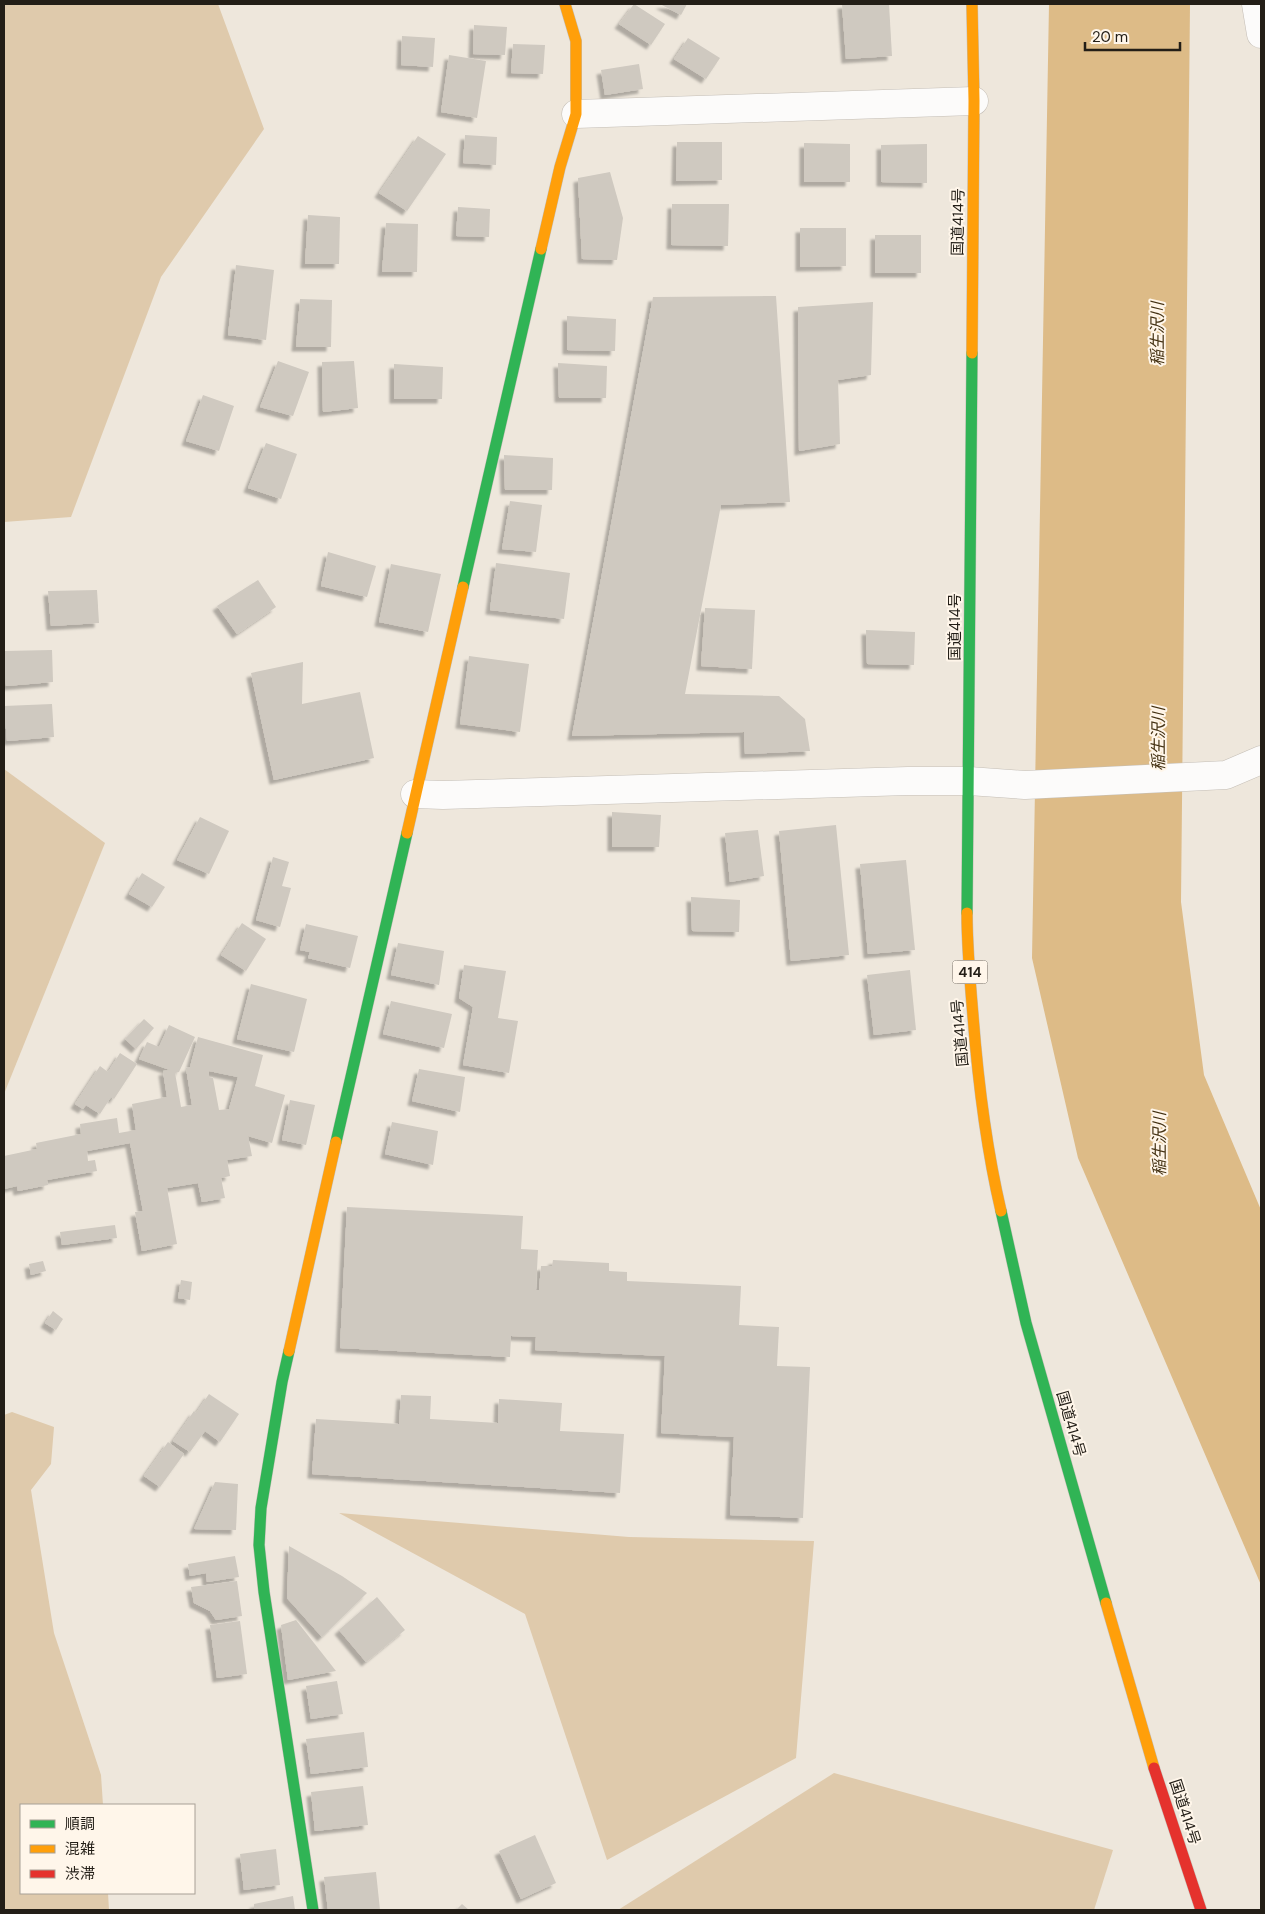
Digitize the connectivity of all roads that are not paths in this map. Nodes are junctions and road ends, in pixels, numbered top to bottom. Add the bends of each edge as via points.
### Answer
1 (565, 4) edge
2 (972, 4) edge
3 (1256, 4) edge
4 (1261, 34) edge
5 (974, 101) junction
6 (576, 114) junction
7 (1261, 760) edge
8 (969, 781) junction
9 (415, 794) junction
10 (313, 1910) edge
11 (1201, 1910) edge

1 - 6 main road via 576,40
2 - 5 main road, 国道414号 / 414
3 - 4 street
5 - 6 street
5 - 8 main road, 国道414号 / 414
6 - 9 main road via 560,166
7 - 8 street via 1226,775 1025,785
8 - 9 street
8 - 11 main road, 国道414号 / 414 via 967,939 991,1168 1026,1323 1154,1768
9 - 10 main road via 282,1382 261,1508 259,1545 264,1592

